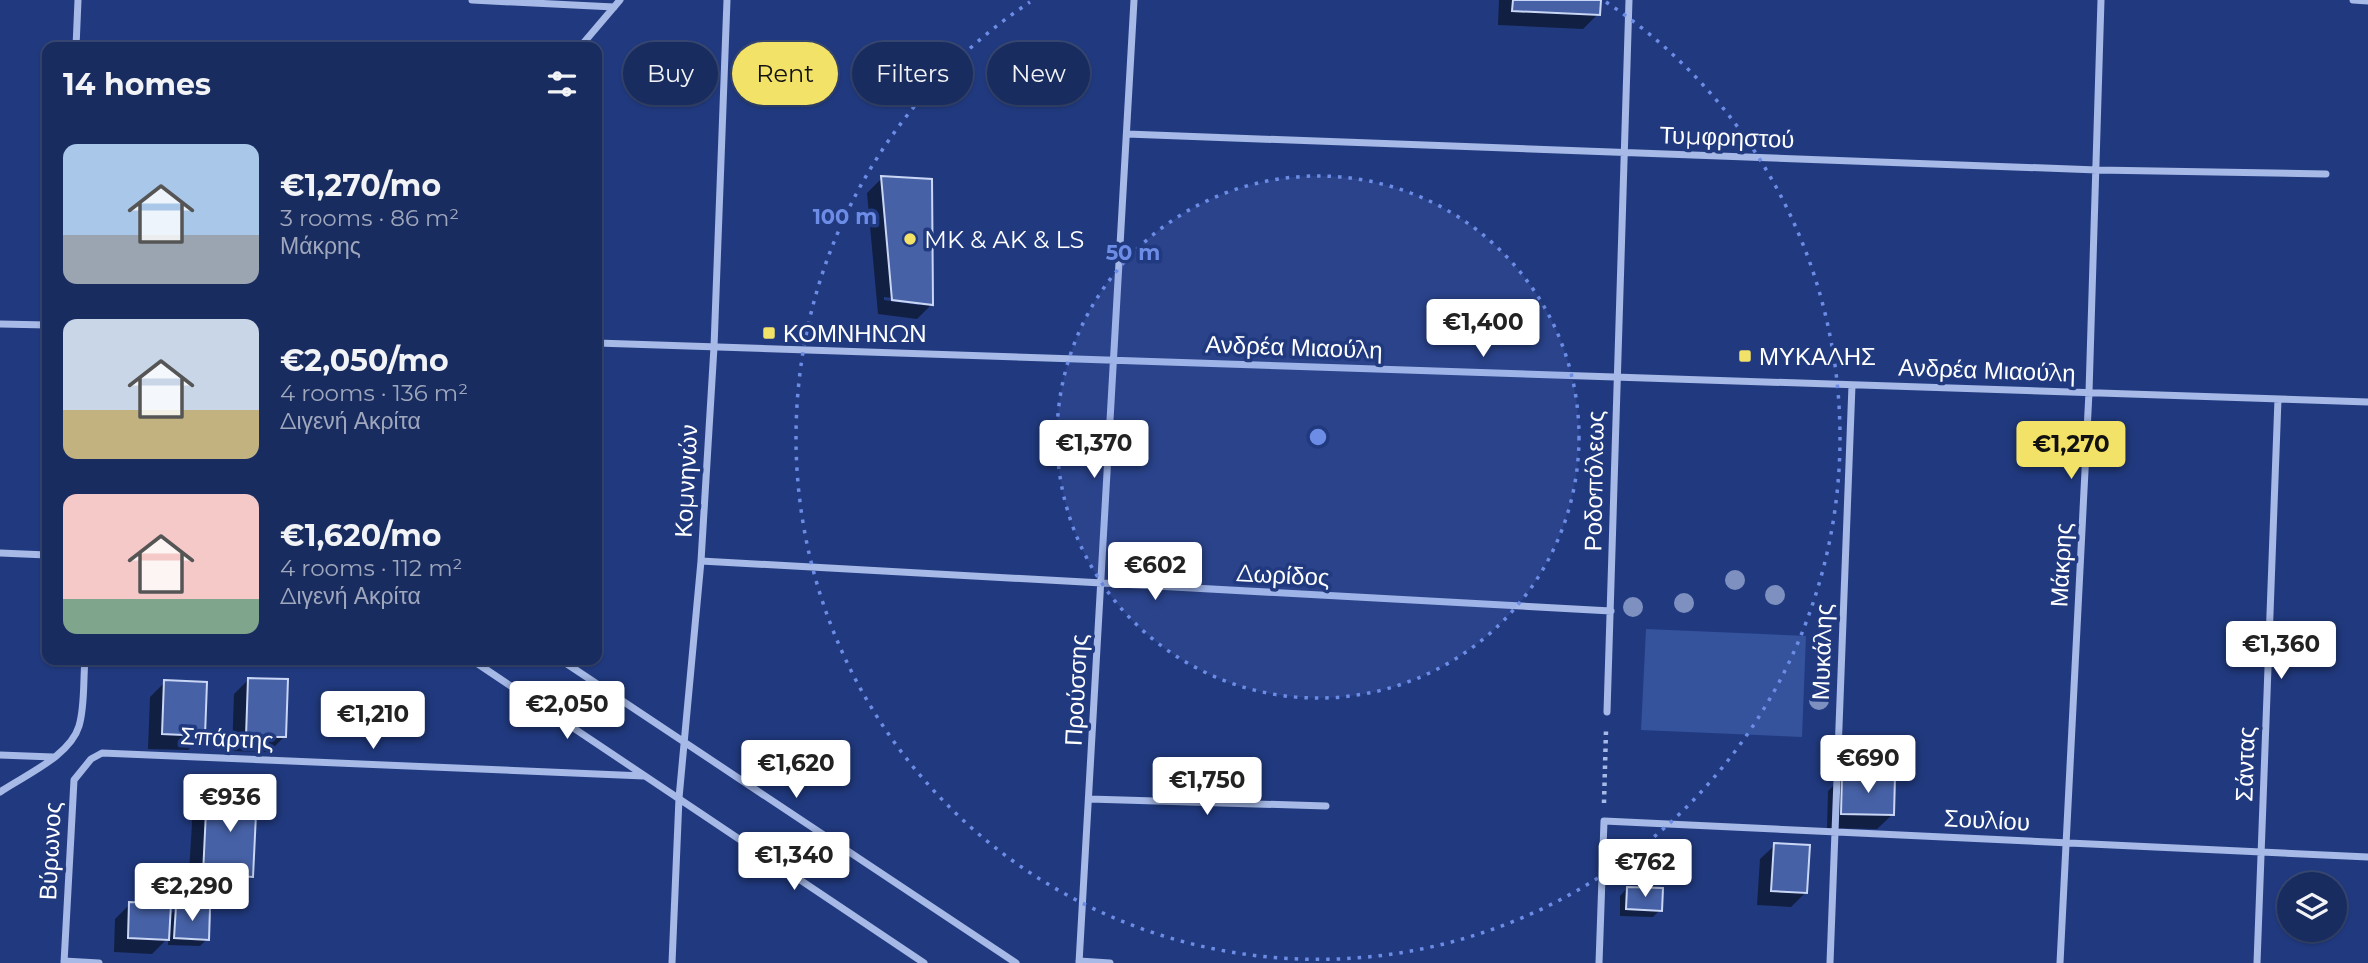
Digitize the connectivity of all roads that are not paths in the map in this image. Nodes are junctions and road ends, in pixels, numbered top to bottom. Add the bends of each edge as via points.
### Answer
1 (78, 0) edge
2 (472, 0) edge
3 (727, 0) edge
4 (1135, 0) edge
5 (1629, 0) edge
6 (2101, 0) edge
7 (2353, 0) edge
8 (2368, 1) edge
9 (617, 3) edge
10 (76, 42) edge
11 (584, 42) edge
12 (1127, 134) junction
13 (1624, 152) junction
14 (2097, 170) junction
15 (2326, 174) dead end
16 (0, 324) edge
17 (42, 325) edge
18 (602, 343) edge
19 (714, 347) junction
20 (1115, 360) junction
21 (1616, 377) junction
22 (1852, 385) junction
23 (2089, 393) junction
24 (2278, 399) junction
25 (2368, 402) edge
26 (0, 553) edge
27 (42, 555) edge
28 (701, 561) junction
29 (1102, 585) junction
30 (1611, 611) junction
31 (85, 665) edge
32 (479, 665) edge
33 (569, 665) edge
34 (1607, 712) road end
35 (685, 742) junction
36 (102, 753) joint
37 (0, 755) edge
38 (54, 757) junction
39 (644, 776) junction
40 (0, 792) edge
41 (678, 798) junction
42 (1089, 799) junction
43 (1326, 806) dead end
44 (1835, 832) junction
45 (2066, 843) junction
46 (2261, 852) junction
47 (2368, 857) edge
48 (64, 962) edge
49 (1079, 962) edge
50 (99, 963) edge
51 (672, 963) edge
52 (924, 963) edge
53 (1016, 963) edge
54 (1110, 963) edge
55 (1600, 963) edge
56 (1830, 963) edge
57 (2060, 963) edge
58 (2257, 963) edge

1 - 10 street
2 - 9 street
3 - 19 street, Κομνηνών
4 - 12 street, Προύσσης
5 - 13 street, Ροδοπόλεως
6 - 14 street, Μάκρης
7 - 8 street
9 - 11 street
12 - 13 street, Τυμφρηστού
12 - 20 street, Προύσσης
13 - 14 street, Τυμφρηστού
13 - 21 street, Ροδοπόλεως
14 - 15 street, Τυμφρηστού
14 - 23 street, Μάκρης
16 - 17 street
18 - 19 street, Ανδρέα Μιαούλη
19 - 20 street, Ανδρέα Μιαούλη
19 - 28 street, Κομνηνών
20 - 21 street, Ανδρέα Μιαούλη
20 - 29 street, Προύσσης
21 - 22 street, Ανδρέα Μιαούλη
21 - 30 street, Ροδοπόλεως
22 - 23 street, Ανδρέα Μιαούλη
22 - 44 street, Μυκάλης
23 - 24 street, Ανδρέα Μιαούλη
23 - 45 street, Μάκρης
24 - 25 street, Ανδρέα Μιαούλη
24 - 46 street, Σάντας
26 - 27 street
28 - 29 street, Δωρίδος
28 - 35 street, Κομνηνών
29 - 30 street, Δωρίδος
29 - 42 street, Προύσσης
30 - 34 street, Ροδοπόλεως
31 - 38 street via 79,726 64,751
32 - 39 street
33 - 35 street
35 - 41 street, Κομνηνών
35 - 53 street
36 - 39 street, Σπάρτης
36 - 48 street, Βύρωνος via 74,780
37 - 38 street
38 - 40 street
39 - 41 street
41 - 51 street, Κομνηνών
41 - 52 street
42 - 43 street
42 - 49 street, Προύσσης
44 - 45 street, Σουλίου
44 - 55 street, Σουλίου via 1604,821
44 - 56 street, Μυκάλης
45 - 46 street, Σουλίου
45 - 57 street, Μάκρης
46 - 47 street, Σουλίου
46 - 58 street, Σάντας
48 - 50 street
49 - 54 street

